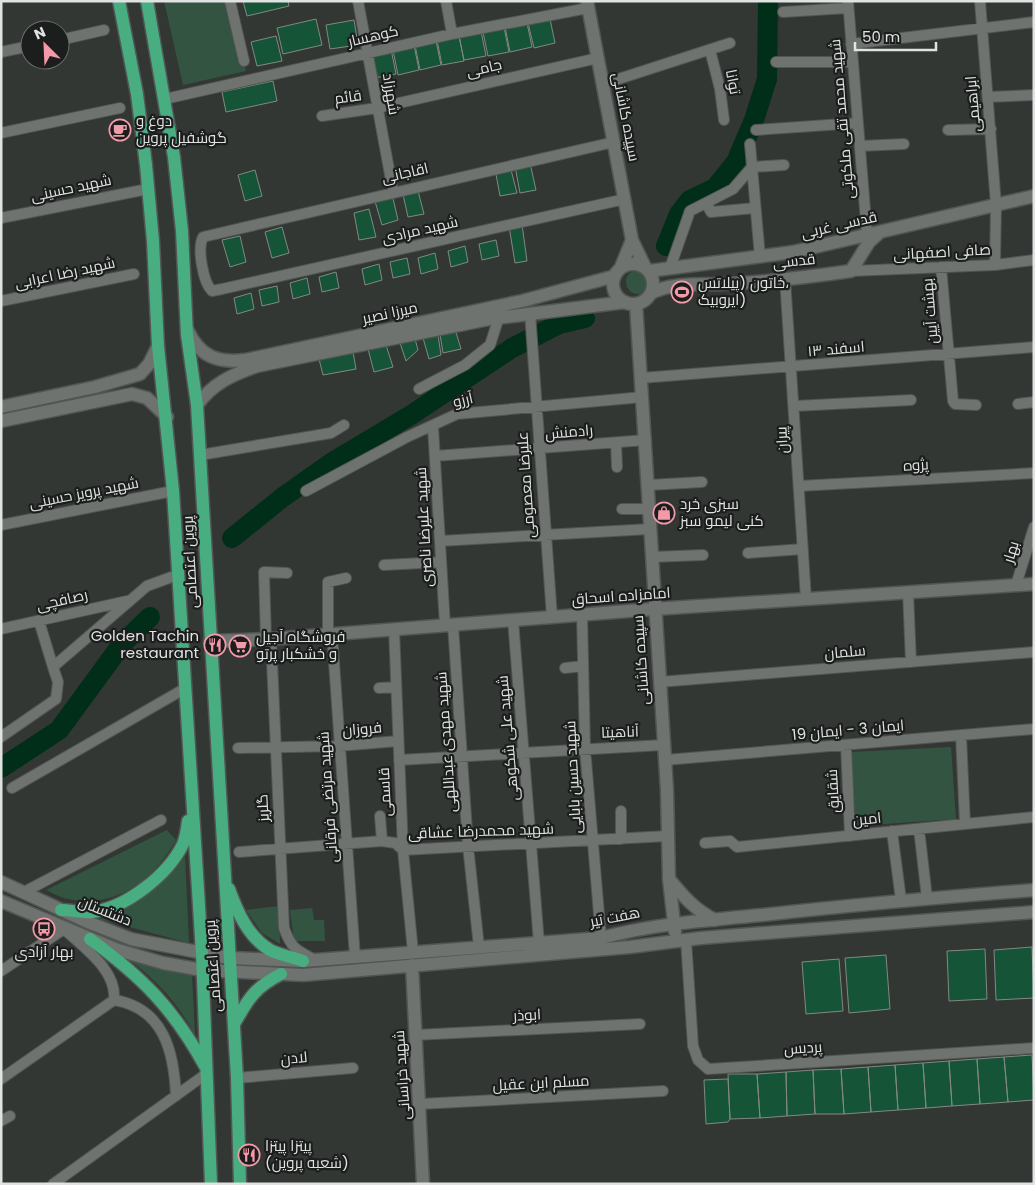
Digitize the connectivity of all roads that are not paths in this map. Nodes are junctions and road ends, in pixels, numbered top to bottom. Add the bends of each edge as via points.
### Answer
1 (119, 1) edge
2 (147, 1) edge
3 (230, 1) edge
4 (358, 1) edge
5 (446, 1) edge
6 (980, 1) edge
7 (587, 5) edge
8 (848, 5) edge
9 (783, 12) dead end
10 (1034, 22) edge
11 (982, 26) junction
12 (104, 30) dead end
13 (452, 34) junction
14 (70, 38) edge
15 (730, 43) dead end
16 (851, 44) junction
17 (20, 48) edge
18 (710, 50) junction
19 (1, 52) edge
20 (369, 52) junction
21 (598, 58) junction
22 (244, 61) dead end
23 (776, 62) dead end
24 (853, 62) junction
25 (603, 84) junction
26 (1034, 95) edge
27 (988, 97) junction
28 (165, 99) junction
29 (120, 108) dead end
30 (377, 108) junction
31 (322, 116) dead end
32 (724, 120) dead end
33 (858, 123) junction
34 (991, 129) junction
35 (756, 130) dead end
36 (948, 130) dead end
37 (1, 133) edge
38 (614, 142) junction
39 (750, 144) dead end
40 (904, 144) dead end
41 (860, 146) junction
42 (784, 165) dead end
43 (752, 166) junction
44 (148, 189) junction
45 (393, 191) junction
46 (1034, 196) edge
47 (624, 199) junction
48 (706, 203) junction
49 (996, 205) junction
50 (755, 208) junction
51 (1, 218) edge
52 (881, 231) junction
53 (867, 234) junction
54 (632, 240) junction
55 (760, 257) junction
56 (1034, 260) edge
57 (995, 264) junction
58 (941, 267) junction
59 (670, 268) junction
60 (647, 269) junction
61 (618, 271) junction
62 (851, 271) junction
63 (134, 274) dead end
64 (785, 279) junction
65 (222, 289) joint
66 (651, 293) junction
67 (1, 301) edge
68 (630, 303) junction
69 (523, 310) junction
70 (499, 317) junction
71 (186, 327) junction
72 (158, 346) junction
73 (1034, 347) edge
74 (949, 353) junction
75 (246, 365) junction
76 (793, 367) junction
77 (131, 378) junction
78 (641, 378) junction
79 (419, 389) dead end
80 (132, 394) junction
81 (643, 397) junction
82 (911, 400) dead end
83 (1034, 402) edge
84 (976, 404) dead end
85 (1018, 404) dead end
86 (197, 405) junction
87 (795, 406) junction
88 (1, 407) edge
89 (536, 407) junction
90 (167, 418) junction
91 (1, 421) edge
92 (344, 425) dead end
93 (433, 427) junction
94 (646, 440) junction
95 (616, 443) junction
96 (538, 450) junction
97 (200, 455) junction
98 (435, 456) junction
99 (617, 467) dead end
100 (1034, 473) edge
101 (702, 482) dead end
102 (648, 485) junction
103 (800, 486) junction
104 (173, 491) junction
105 (306, 491) dead end
106 (622, 508) dead end
107 (650, 509) junction
108 (1, 526) edge
109 (1034, 527) edge
110 (650, 529) junction
111 (545, 537) junction
112 (440, 541) junction
113 (804, 549) junction
114 (748, 553) dead end
115 (703, 555) dead end
116 (652, 556) junction
117 (441, 562) junction
118 (384, 565) dead end
119 (287, 573) dead end
120 (178, 575) junction
121 (346, 578) dead end
122 (1034, 584) edge
123 (1016, 585) junction
124 (908, 592) junction
125 (806, 599) junction
126 (130, 600) junction
127 (654, 609) junction
128 (582, 615) junction
129 (552, 617) junction
130 (513, 620) junction
131 (39, 621) junction
132 (449, 625) junction
133 (1, 629) edge
134 (394, 630) junction
135 (330, 634) junction
136 (268, 639) junction
137 (210, 641) junction
138 (1034, 652) edge
139 (911, 662) junction
140 (583, 666) junction
141 (53, 667) junction
142 (565, 668) dead end
143 (659, 682) junction
144 (396, 687) junction
145 (379, 688) dead end
146 (184, 690) junction
147 (1034, 729) edge
148 (961, 735) junction
149 (1, 736) edge
150 (398, 740) junction
151 (663, 745) junction
152 (846, 745) junction
153 (339, 746) junction
154 (238, 748) dead end
155 (275, 748) junction
156 (585, 748) junction
157 (524, 753) junction
158 (462, 757) junction
159 (398, 760) junction
160 (664, 760) junction
161 (12, 788) dead end
162 (191, 809) junction
163 (621, 811) dead end
164 (380, 816) dead end
165 (1034, 817) edge
166 (161, 820) dead end
167 (965, 824) junction
168 (919, 829) junction
169 (892, 831) junction
170 (668, 836) junction
171 (850, 836) junction
172 (621, 839) junction
173 (382, 841) junction
174 (592, 841) junction
175 (705, 843) dead end
176 (346, 844) junction
177 (532, 844) junction
178 (468, 846) junction
179 (281, 849) junction
180 (403, 850) junction
181 (239, 852) dead end
182 (224, 875) junction
183 (669, 879) junction
184 (1, 882) edge
185 (1034, 890) edge
186 (24, 892) junction
187 (927, 898) junction
188 (901, 900) junction
189 (1, 901) edge
190 (61, 910) junction
191 (1033, 912) edge
192 (715, 920) junction
193 (674, 924) junction
194 (64, 929) junction
195 (124, 937) junction
196 (600, 938) junction
197 (90, 939) junction
198 (681, 940) junction
199 (539, 943) junction
200 (479, 947) junction
201 (118, 950) junction
202 (202, 954) junction
203 (355, 957) junction
204 (229, 958) junction
205 (412, 959) junction
206 (309, 960) junction
207 (202, 970) junction
208 (1, 971) edge
209 (231, 972) junction
210 (281, 974) junction
211 (313, 974) junction
212 (114, 1000) junction
213 (234, 1024) junction
214 (640, 1024) dead end
215 (415, 1035) junction
216 (1034, 1048) edge
217 (353, 1068) dead end
218 (206, 1071) junction
219 (237, 1078) junction
220 (1, 1079) edge
221 (663, 1090) dead end
222 (176, 1096) junction
223 (420, 1104) junction
224 (53, 1184) edge
225 (211, 1184) edge
226 (240, 1184) edge
227 (423, 1184) edge

1 - 44 main road, پروین اعتصامی via 137,94
2 - 28 main road, پروین اعتصامی
3 - 22 street
4 - 20 street, شهرزاد
5 - 13 street
6 - 11 street, ابراهیمی
7 - 13 street, کوهسار
7 - 21 street, سپیده کاشانی
8 - 9 street
8 - 16 street, شهید محمد تقی ملکوتی
10 - 11 street
11 - 16 street
11 - 27 street, ابراهیمی
12 - 14 street
13 - 20 street, کوهسار
15 - 18 street
16 - 24 street, شهید محمد تقی ملکوتی
17 - 19 street
18 - 25 street
18 - 32 street, توانا
20 - 28 street, کوهسار
20 - 30 street, شهرزاد
21 - 25 street, سپیده کاشانی
21 - 30 street, جامی
23 - 24 street
24 - 33 street, شهید محمد تقی ملکوتی
25 - 38 street, سپیده کاشانی
26 - 27 street
27 - 34 street, ابراهیمی
28 - 71 main road, پروین اعتصامی via 182,231
29 - 37 street
30 - 31 street, قائم
30 - 45 street, شهرزاد
33 - 35 street
33 - 41 street, شهید محمد تقی ملکوتی
34 - 36 street
34 - 49 street, ابراهیمی
38 - 45 street, اقاجانی
38 - 47 street, سپیده کاشانی
39 - 43 street
40 - 41 street
41 - 53 street, شهید محمد تقی ملکوتی
42 - 43 street
43 - 48 street via 732,189
43 - 50 street
44 - 51 street, شهید حسینی
44 - 72 main road, پروین اعتصامی
45 - 65 street, اقاجانی via 203,237 200,243 205,284 212,291
46 - 49 street, قدسی غربی
47 - 54 street, سپیده کاشانی
47 - 65 street, شهید مرادی
48 - 50 street via 711,212
48 - 59 street via 690,210
49 - 52 street, قدسی غربی
49 - 57 street, ابراهیمی
50 - 55 street
52 - 53 street, قدسی غربی
52 - 62 street via 869,242
53 - 55 street, قدسی غربی
54 - 60 street, سپیده کاشانی
54 - 61 street
55 - 59 street, قدسی غربی
56 - 57 street, صافی اصفهانی
57 - 58 street, صافی اصفهانی
58 - 62 street, صافی اصفهانی
58 - 74 street, بهشت آیین
59 - 60 street, قدسی غربی
60 - 61 street via 631,263
60 - 66 street via 653,282
61 - 68 street via 614,291
61 - 69 street, میرزا نصیر
62 - 64 street, قدسی
63 - 67 street, شهید رضا اعرابی
64 - 66 street, قدسی via 685,285 661,288
64 - 76 street, پیران
66 - 68 street via 642,302
68 - 69 street, میرزا نصیر
68 - 78 street, سپیده کاشانی
69 - 70 street, میرزا نصیر
69 - 75 street, میرزا نصیر
69 - 89 street, علیرضا معصومی via 532,350
70 - 75 street, میرزا نصیر
70 - 79 street via 490,345 465,365
71 - 75 street, میرزا نصیر via 194,344 215,359
71 - 86 main road, پروین اعتصامی
72 - 77 street via 149,364
72 - 90 main road, پروین اعتصامی
73 - 74 street, اسفند ۱۳
74 - 76 street, اسفند ۱۳
74 - 84 street, بهشت آیین via 953,401 955,404
75 - 86 street, میرزا نصیر via 215,385
76 - 78 street, اسفند ۱۳
76 - 87 street, پیران
77 - 80 street via 137,379 141,387
77 - 88 street
78 - 81 street, سپیده کاشانی
80 - 90 street via 147,398
80 - 91 street
81 - 89 street, آرزو
81 - 94 street, سپیده کاشانی
82 - 87 street
83 - 85 street
86 - 97 main road, پروین اعتصامی
87 - 103 street, پیران
89 - 93 street, آرزو via 457,414
89 - 96 street, علیرضا معصومی
90 - 104 main road, پروین اعتصامی
92 - 97 street via 330,433
93 - 98 street, شهید علیرضا ناصری
93 - 105 street, آرزو via 407,437
94 - 95 street, رادمنش
94 - 102 street, سپیده کاشانی
95 - 96 street, رادمنش
95 - 99 street
96 - 98 street, رادمنش
96 - 111 street, علیرضا معصومی
97 - 137 main road, پروین اعتصامی
98 - 112 street, شهید علیرضا ناصری
100 - 103 street, پژوه
101 - 102 street
102 - 107 street, سپیده کاشانی
103 - 113 street, پیران
104 - 108 street, شهید پرویز حسینی
104 - 120 main road, پروین اعتصامی
106 - 107 street
107 - 110 street, سپیده کاشانی
109 - 123 street, بهار
110 - 111 street
110 - 116 street, سپیده کاشانی
111 - 112 street
111 - 129 street, علیرضا معصومی
112 - 117 street, شهید علیرضا ناصری
113 - 114 street
113 - 125 street, پیران
115 - 116 street
116 - 127 street, سپیده کاشانی
117 - 118 street
117 - 132 street, شهید علیرضا ناصری
119 - 136 street, گلریز via 264,572
120 - 126 street via 147,586
120 - 146 main road, پروین اعتصامی
121 - 135 street, شهید مرتضی فرقانی via 328,582
122 - 123 street, امامزاده اسحاق
123 - 124 street, امامزاده اسحاق
124 - 125 street, امامزاده اسحاق
124 - 139 street
125 - 127 street, امامزاده اسحاق
126 - 131 street, رصافچی
126 - 141 street
127 - 128 street, امامزاده اسحاق
127 - 143 street, سپیده کاشانی
128 - 129 street, امامزاده اسحاق
128 - 140 street, شهید حسین بابایی
129 - 130 street, امامزاده اسحاق
130 - 132 street, امامزاده اسحاق
130 - 157 street, شهید علی شکوهی
131 - 133 street, رصافچی
131 - 141 street
132 - 134 street, امامزاده اسحاق
132 - 158 street, شهید مهدی عبداللهی
134 - 135 street, امامزاده اسحاق
134 - 144 street, قاسمی
135 - 136 street, امامزاده اسحاق
135 - 153 street, شهید مرتضی فرقانی
136 - 137 street, امامزاده اسحاق
136 - 155 street, گلریز
137 - 182 main road, پروین اعتصامی
138 - 139 street, سلمان
139 - 143 street, سلمان
140 - 142 street
140 - 156 street, شهید حسین بابایی
141 - 149 street via 58,682 56,699
143 - 151 street, سپیده کاشانی
144 - 145 street
144 - 150 street, قاسمی
146 - 161 street
146 - 162 main road, پروین اعتصامی
147 - 148 street, ایمان 3 - ایمان 19
148 - 152 street, ایمان 3 - ایمان 19
148 - 167 street
150 - 153 street, فروزان
150 - 159 street, قاسمی
151 - 156 street, آناهیتا
151 - 160 street, سپیده کاشانی
152 - 160 street, ایمان 3 - ایمان 19
152 - 171 street, شقایق
153 - 155 street, فروزان
153 - 176 street, شهید مرتضی فرقانی
154 - 155 street, فروزان
155 - 179 street, گلریز
156 - 157 street, آناهیتا
156 - 174 street, شهید حسین بابایی
157 - 158 street, آناهیتا
157 - 177 street, شهید علی شکوهی
158 - 159 street, آناهیتا
158 - 178 street, شهید مهدی عبداللهی
159 - 180 street, قاسمی
160 - 170 street, سپیده کاشانی
162 - 190 main road via 183,844 144,890 120,903 92,912
162 - 202 main road, پروین اعتصامی
163 - 172 street
164 - 173 street
165 - 167 street, امین
166 - 186 street
167 - 168 street, امین
168 - 169 street, امین
168 - 187 street
169 - 171 street, امین
169 - 188 street
170 - 172 street, شهید محمدرضا عشاقی
170 - 183 street, سپیده کاشانی
171 - 175 street, امین via 737,847 730,841
172 - 174 street, شهید محمدرضا عشاقی
173 - 176 street, شهید محمدرضا عشاقی
173 - 180 street, شهید محمدرضا عشاقی
174 - 177 street, شهید محمدرضا عشاقی
174 - 196 street, شهید حسین بابایی
176 - 179 street, شهید محمدرضا عشاقی
176 - 203 street, شهید مرتضی فرقانی
177 - 178 street, شهید محمدرضا عشاقی
177 - 199 street, شهید علی شکوهی
178 - 180 street, شهید محمدرضا عشاقی
178 - 200 street, شهید مهدی عبداللهی
179 - 181 street, شهید محمدرضا عشاقی
179 - 206 street, گلریز via 284,928 289,943
180 - 205 street, قاسمی
182 - 204 main road, پروین اعتصامی
182 - 206 main road via 237,912 250,931 270,950
183 - 192 street via 685,899
183 - 193 street, سپیده کاشانی
184 - 186 street, دشتستان
185 - 187 street, هفت تیر
186 - 190 street, دشتستان
187 - 188 street, هفت تیر
188 - 192 street, هفت تیر
189 - 194 street, دشتستان
190 - 195 street, دشتستان
191 - 198 street, هفت تیر
192 - 193 street, هفت تیر
193 - 196 street, هفت تیر via 634,929
193 - 198 street, سپیده کاشانی
194 - 197 street, دشتستان
194 - 208 street
194 - 212 street via 106,970 115,989
195 - 201 street via 127,944
195 - 202 street, دشتستان
196 - 199 street, هفت تیر
197 - 201 street, دشتستان
197 - 218 main road via 124,964 164,1002 186,1032
198 - 205 street, هفت تیر via 630,947
198 - 216 street, پردیس via 693,1046 698,1060 708,1069
199 - 200 street, هفت تیر
200 - 205 street, هفت تیر
201 - 207 street, دشتستان
202 - 204 street, هفت تیر
202 - 207 main road, پروین اعتصامی
203 - 205 street, هفت تیر
203 - 206 street, هفت تیر
204 - 206 street, هفت تیر
204 - 209 main road, پروین اعتصامی
205 - 211 street, هفت تیر
205 - 215 street, شهید خراسانی
206 - 211 street via 308,968
207 - 209 street, هفت تیر
207 - 218 main road, پروین اعتصامی
209 - 210 street, هفت تیر
209 - 213 main road, پروین اعتصامی
210 - 211 street, هفت تیر
210 - 213 main road via 262,984 249,998
212 - 220 street
212 - 222 street via 130,1002 150,1016 163,1033 170,1050
213 - 219 main road, پروین اعتصامی
214 - 215 street, ابوذر
215 - 223 street, شهید خراسانی
217 - 219 street, لادن
218 - 222 street
218 - 225 main road, پروین اعتصامی
219 - 226 main road, پروین اعتصامی
221 - 223 street, مسلم ابن عقیل
222 - 224 street
223 - 227 street, شهید خراسانی

